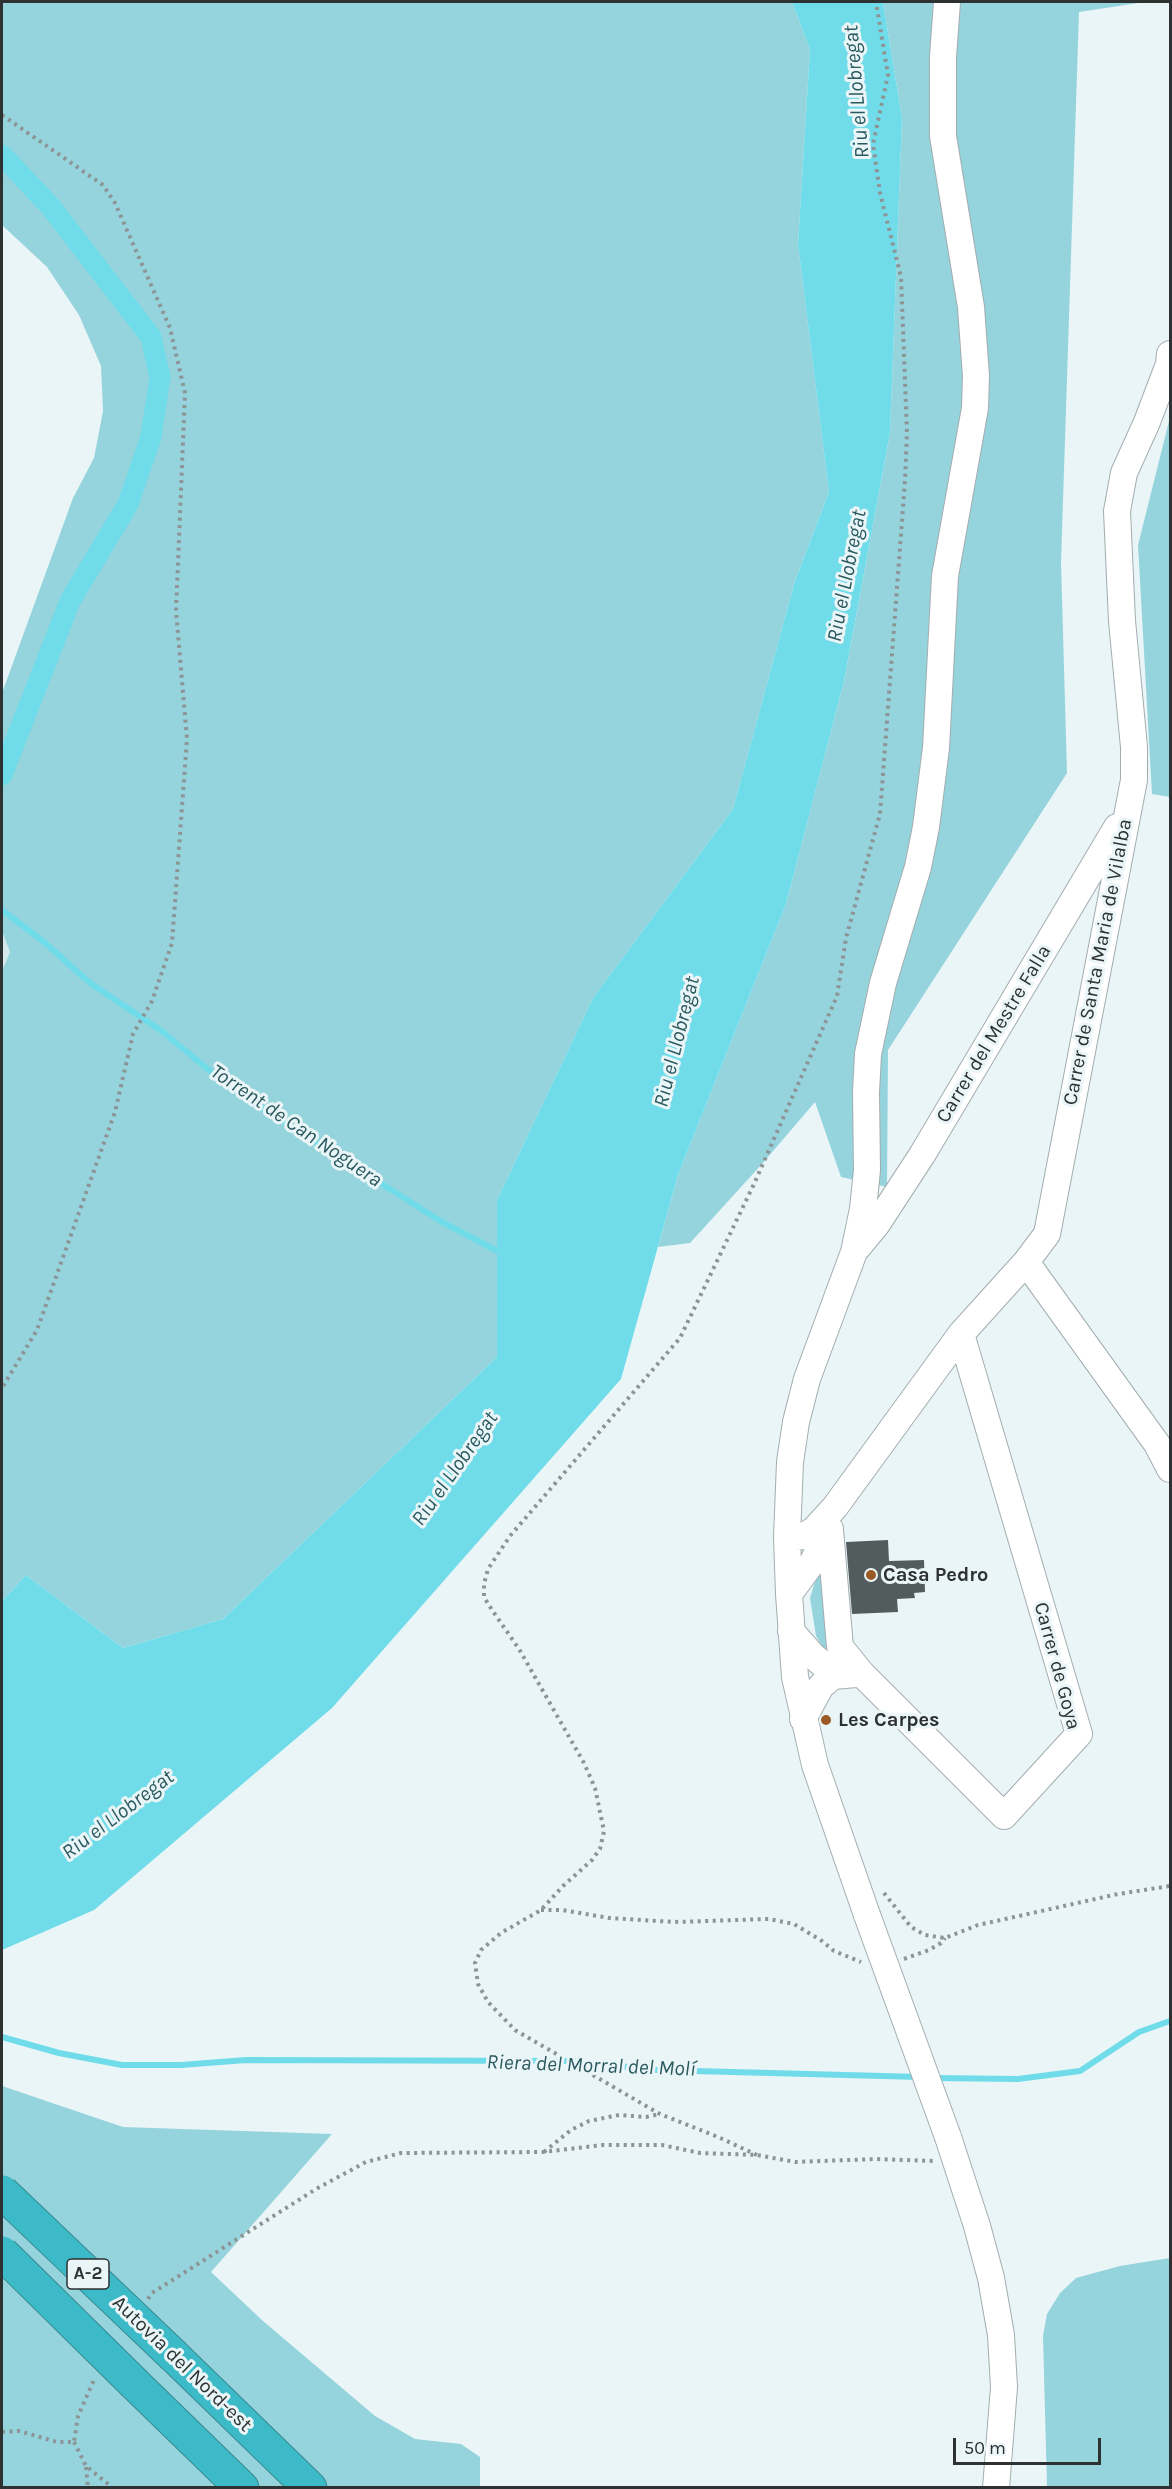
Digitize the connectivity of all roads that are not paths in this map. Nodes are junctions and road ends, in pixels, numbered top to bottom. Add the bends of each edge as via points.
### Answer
1 (947, 2) edge
2 (1170, 354) edge
3 (1127, 810) junction
4 (854, 1252) junction
5 (1026, 1262) junction
6 (961, 1334) junction
7 (1170, 1469) edge
8 (832, 1518) junction
9 (788, 1537) junction
10 (789, 1594) junction
11 (791, 1631) junction
12 (862, 1674) junction
13 (803, 1719) junction
14 (2, 2192) edge
15 (2, 2253) edge
16 (242, 2487) edge
17 (310, 2487) edge
18 (996, 2487) edge

1 - 4 street via 944,136 971,307 975,408 945,576 936,748 926,827 883,982 868,1054 867,1170
2 - 3 street, Carrer de Santa Maria de Vilalba via 1147,422 1124,473 1117,511 1134,747 1134,780
3 - 4 street, Carrer del Mestre Falla via 922,1155
3 - 5 street, Carrer de Santa Maria de Vilalba via 1047,1234
4 - 9 street via 807,1379 796,1422 790,1462
5 - 6 street, Carrer de Santa Maria de Vilalba
5 - 7 street via 1158,1444
6 - 8 street, Carrer de Santa Maria de Vilalba
6 - 12 street, Carrer de Goya via 1079,1734 1004,1816
8 - 9 street, Carrer de Santa Maria de Vilalba via 804,1536
8 - 10 street, Carrer de Santa Maria de Vilalba via 812,1563
8 - 12 street, Carrer de Goya via 840,1647
9 - 10 street
10 - 11 street
11 - 12 street via 826,1667
11 - 13 street
12 - 13 street via 833,1676 822,1686
13 - 18 street, bridge via 814,1765 957,2162 991,2278 1004,2387
14 - 17 highway, Autovia del Nord-est / A-2, bridge
15 - 16 highway, A-2, bridge

